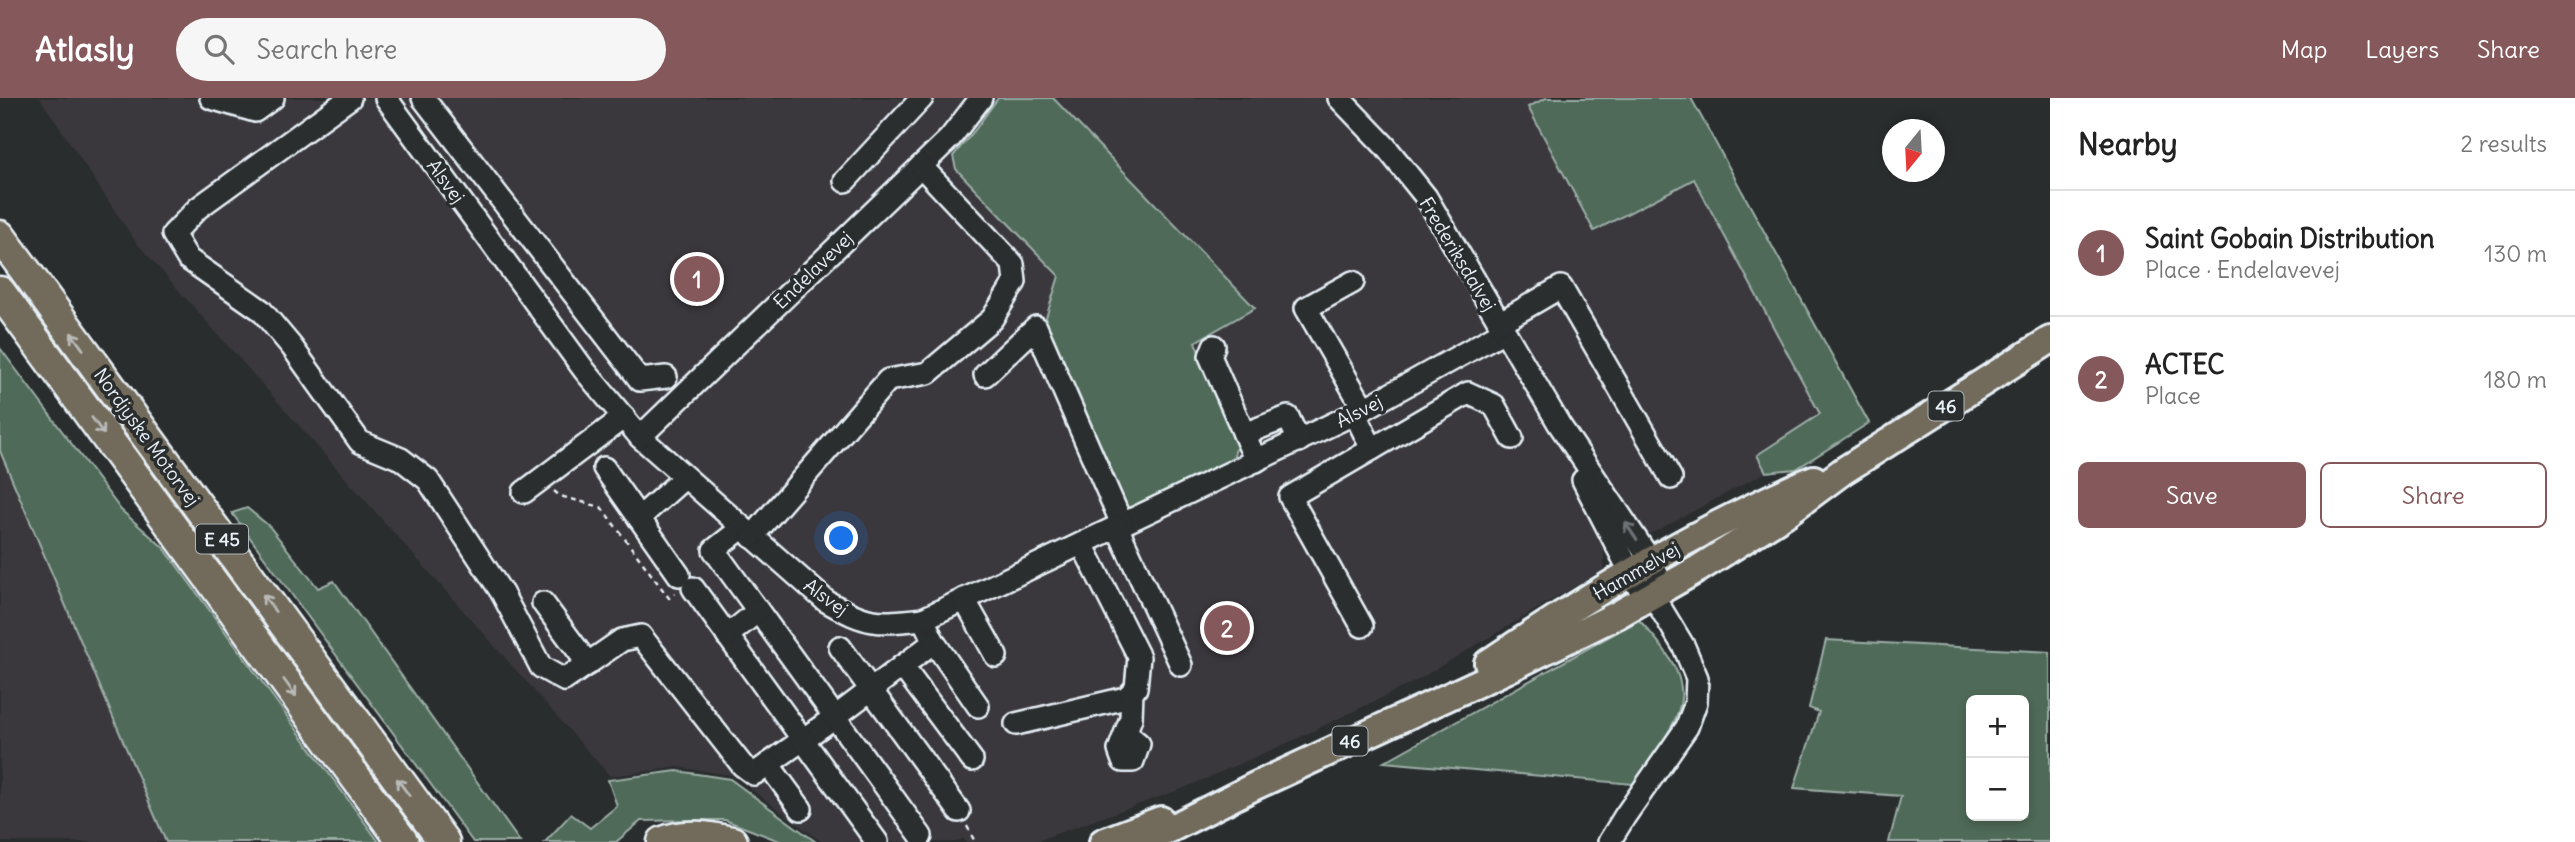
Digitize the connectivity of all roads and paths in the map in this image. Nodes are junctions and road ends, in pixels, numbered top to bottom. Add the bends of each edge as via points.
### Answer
1 (211, 98) edge
2 (273, 98) edge
3 (350, 98) edge
4 (386, 98) edge
5 (423, 98) edge
6 (922, 98) edge
7 (981, 98) edge
8 (1339, 98) edge
9 (921, 166) junction
10 (845, 181) dead end
11 (0, 236) edge
12 (1353, 282) dead end
13 (0, 292) edge
14 (1502, 327) junction
15 (2050, 340) edge
16 (1214, 346) dead end
17 (985, 375) dead end
18 (666, 377) dead end
19 (1414, 382) junction
20 (1360, 411) junction
21 (1431, 414) junction
22 (624, 417) junction
23 (1244, 434) junction
24 (640, 437) junction
25 (1512, 438) dead end
26 (1299, 441) junction
27 (1372, 449) junction
28 (1256, 461) junction
29 (604, 468) dead end
30 (1843, 471) junction
31 (684, 478) junction
32 (1671, 478) dead end
33 (524, 492) dead end
34 (639, 518) junction
35 (1119, 526) junction
36 (747, 532) junction
37 (1082, 544) junction
38 (1648, 580) junction
39 (964, 599) junction
40 (542, 603) dead end
41 (758, 611) junction
42 (923, 619) junction
43 (1362, 625) dead end
44 (727, 636) junction
45 (934, 642) junction
46 (840, 647) dead end
47 (996, 656) dead end
48 (588, 664) junction
49 (1181, 665) dead end
50 (902, 666) junction
51 (871, 690) junction
52 (1132, 692) junction
53 (1444, 697) junction
54 (978, 706) dead end
55 (835, 717) junction
56 (1016, 724) dead end
57 (1127, 734) dead end
58 (803, 740) junction
59 (971, 760) dead end
60 (768, 764) junction
61 (1255, 786) junction
62 (801, 809) dead end
63 (959, 811) dead end
64 (921, 835) dead end
65 (403, 842) edge
66 (444, 842) edge
67 (663, 842) edge
68 (732, 842) edge
69 (877, 842) edge
70 (1103, 842) edge
71 (1144, 842) edge
72 (1609, 842) edge

1 - 2 street via 255,111
3 - 48 street via 198,208 173,234 188,259 261,310 360,442 401,458 428,480 502,593 541,667 564,680
4 - 22 street, Alsvej via 585,371
5 - 18 street via 640,380
6 - 10 street
7 - 9 street, Endelavevej
8 - 14 street, Frederiksdalvej via 1426,197
9 - 24 street, Endelavevej
9 - 36 street via 1013,264 1015,282 992,319 928,373 888,380
66 -> 11 highway, Nordjyske Motorvej / E 45
12 - 20 street via 1306,308
13 -> 65 highway, Nordjyske Motorvej / E 45
14 - 19 street, Alsvej
14 - 32 street, Alsvej via 1561,286
14 - 38 street, Frederiksdalvej
15 - 30 main road, Hammelvej / 46
16 - 23 street via 1210,356
17 - 35 street via 1036,327
19 - 20 street, Alsvej
19 - 21 street
20 - 26 street, Alsvej
20 - 27 street
21 - 25 street via 1468,393 1494,405
21 - 27 street
22 - 24 street, Alsvej
22 - 33 street
23 - 26 street via 1288,417
23 - 28 street
24 - 31 street, Alsvej
26 - 28 street, Alsvej
27 - 43 street via 1290,497
28 - 35 street, Alsvej
29 - 34 street
30 - 38 main road, Hammelvej / 46 via 1756,504
30 - 38 main road, Hammelvej / 46 via 1698,569
31 - 34 street
31 - 36 street, Alsvej
34 - 44 street
35 - 37 street, Alsvej
35 - 49 street
36 - 41 street via 715,550
36 - 42 street, Alsvej via 826,601 855,617 882,623
37 - 39 street, Alsvej
37 - 52 street via 1139,657
38 - 53 main road, Hammelvej / 46 via 1489,662
38 - 53 main road, Hammelvej / 46 via 1617,615
38 - 72 street, Frederiksdalvej via 1697,678 1696,702 1687,727
39 - 42 street, Alsvej
39 - 47 street
40 - 48 street
41 - 44 street
41 - 55 street
42 - 45 street
44 - 58 street
45 - 50 street
45 - 54 street
46 - 51 street
48 - 60 street via 622,640 641,636 742,765 754,774
50 - 51 street
50 - 59 street
51 - 55 street
51 - 63 street
52 - 56 street via 1126,698
52 - 57 street
53 - 61 main road, Hammelvej / 46
55 - 58 street
55 - 64 street
58 - 60 street
58 - 69 street
60 - 62 street
61 - 70 main road, Hammelvej / 46
61 - 71 main road, Hammelvej / 46
67 - 68 highway via 707,836

